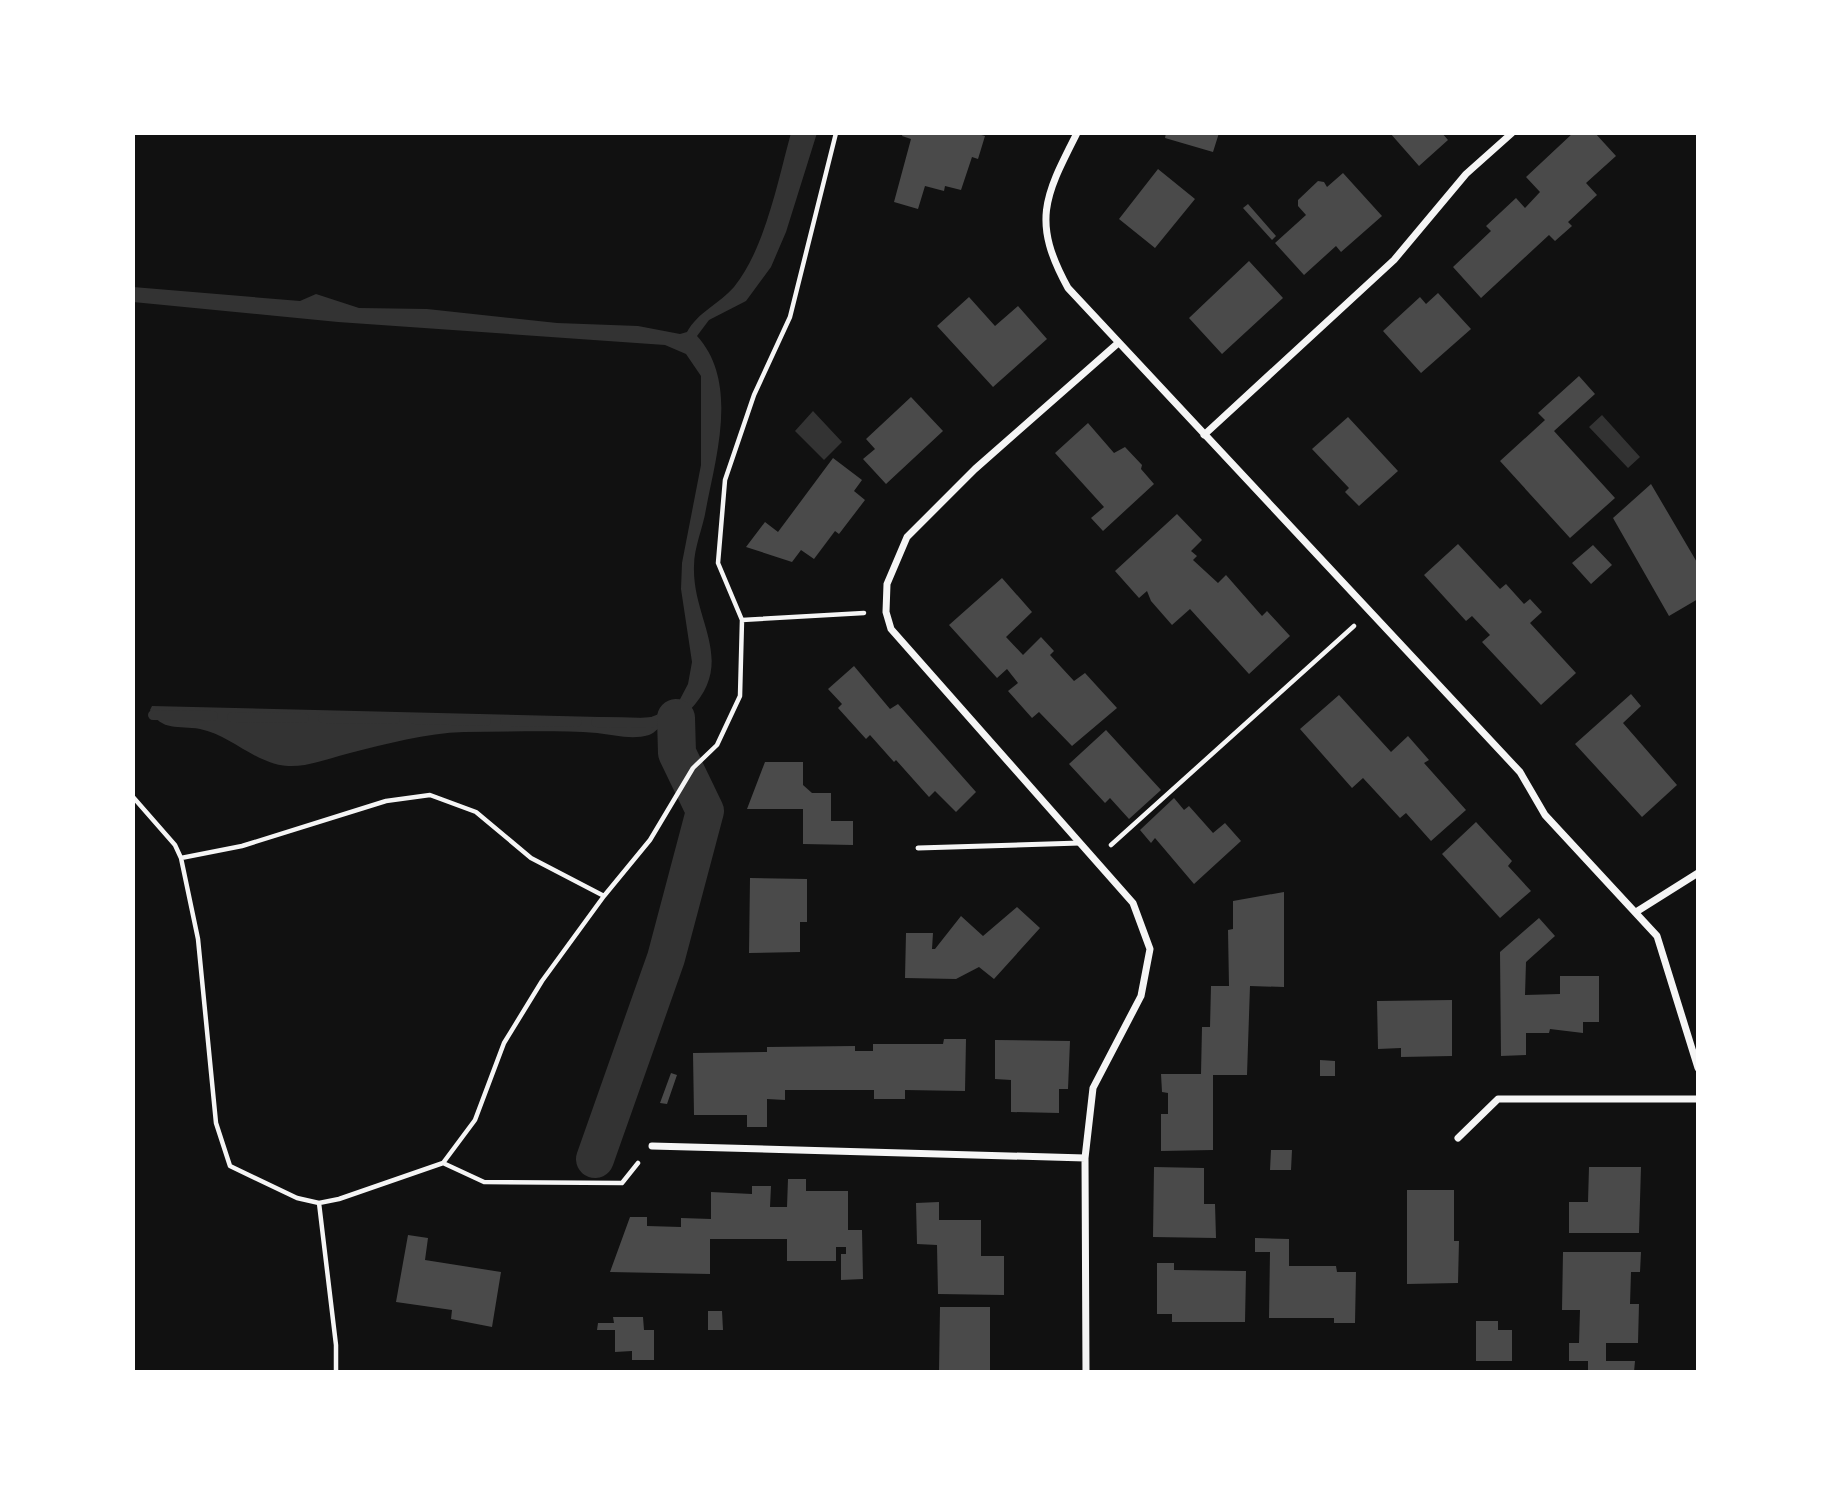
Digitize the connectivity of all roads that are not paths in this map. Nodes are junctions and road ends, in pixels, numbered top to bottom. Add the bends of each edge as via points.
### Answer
1 (1077, 133) edge
2 (1512, 133) edge
3 (1117, 344) junction
4 (1204, 435) junction
5 (1080, 843) junction
6 (918, 848) dead end
7 (1698, 873) edge
8 (1636, 912) junction
9 (1698, 1068) edge
10 (1698, 1099) edge
11 (1458, 1138) dead end
12 (652, 1146) road end
13 (1085, 1158) junction
14 (1086, 1372) edge

1 - 3 street via 1045,205 1046,236 1068,288
2 - 4 street via 1466,174 1394,260
3 - 4 street
3 - 5 street via 975,469 907,537 887,584 891,629
4 - 8 street via 1520,772 1545,815
5 - 6 lane
5 - 13 street via 1133,903 1150,949 1141,996 1093,1088
7 - 8 street
8 - 9 street via 1657,936
10 - 11 street via 1498,1099
12 - 13 street
13 - 14 street

